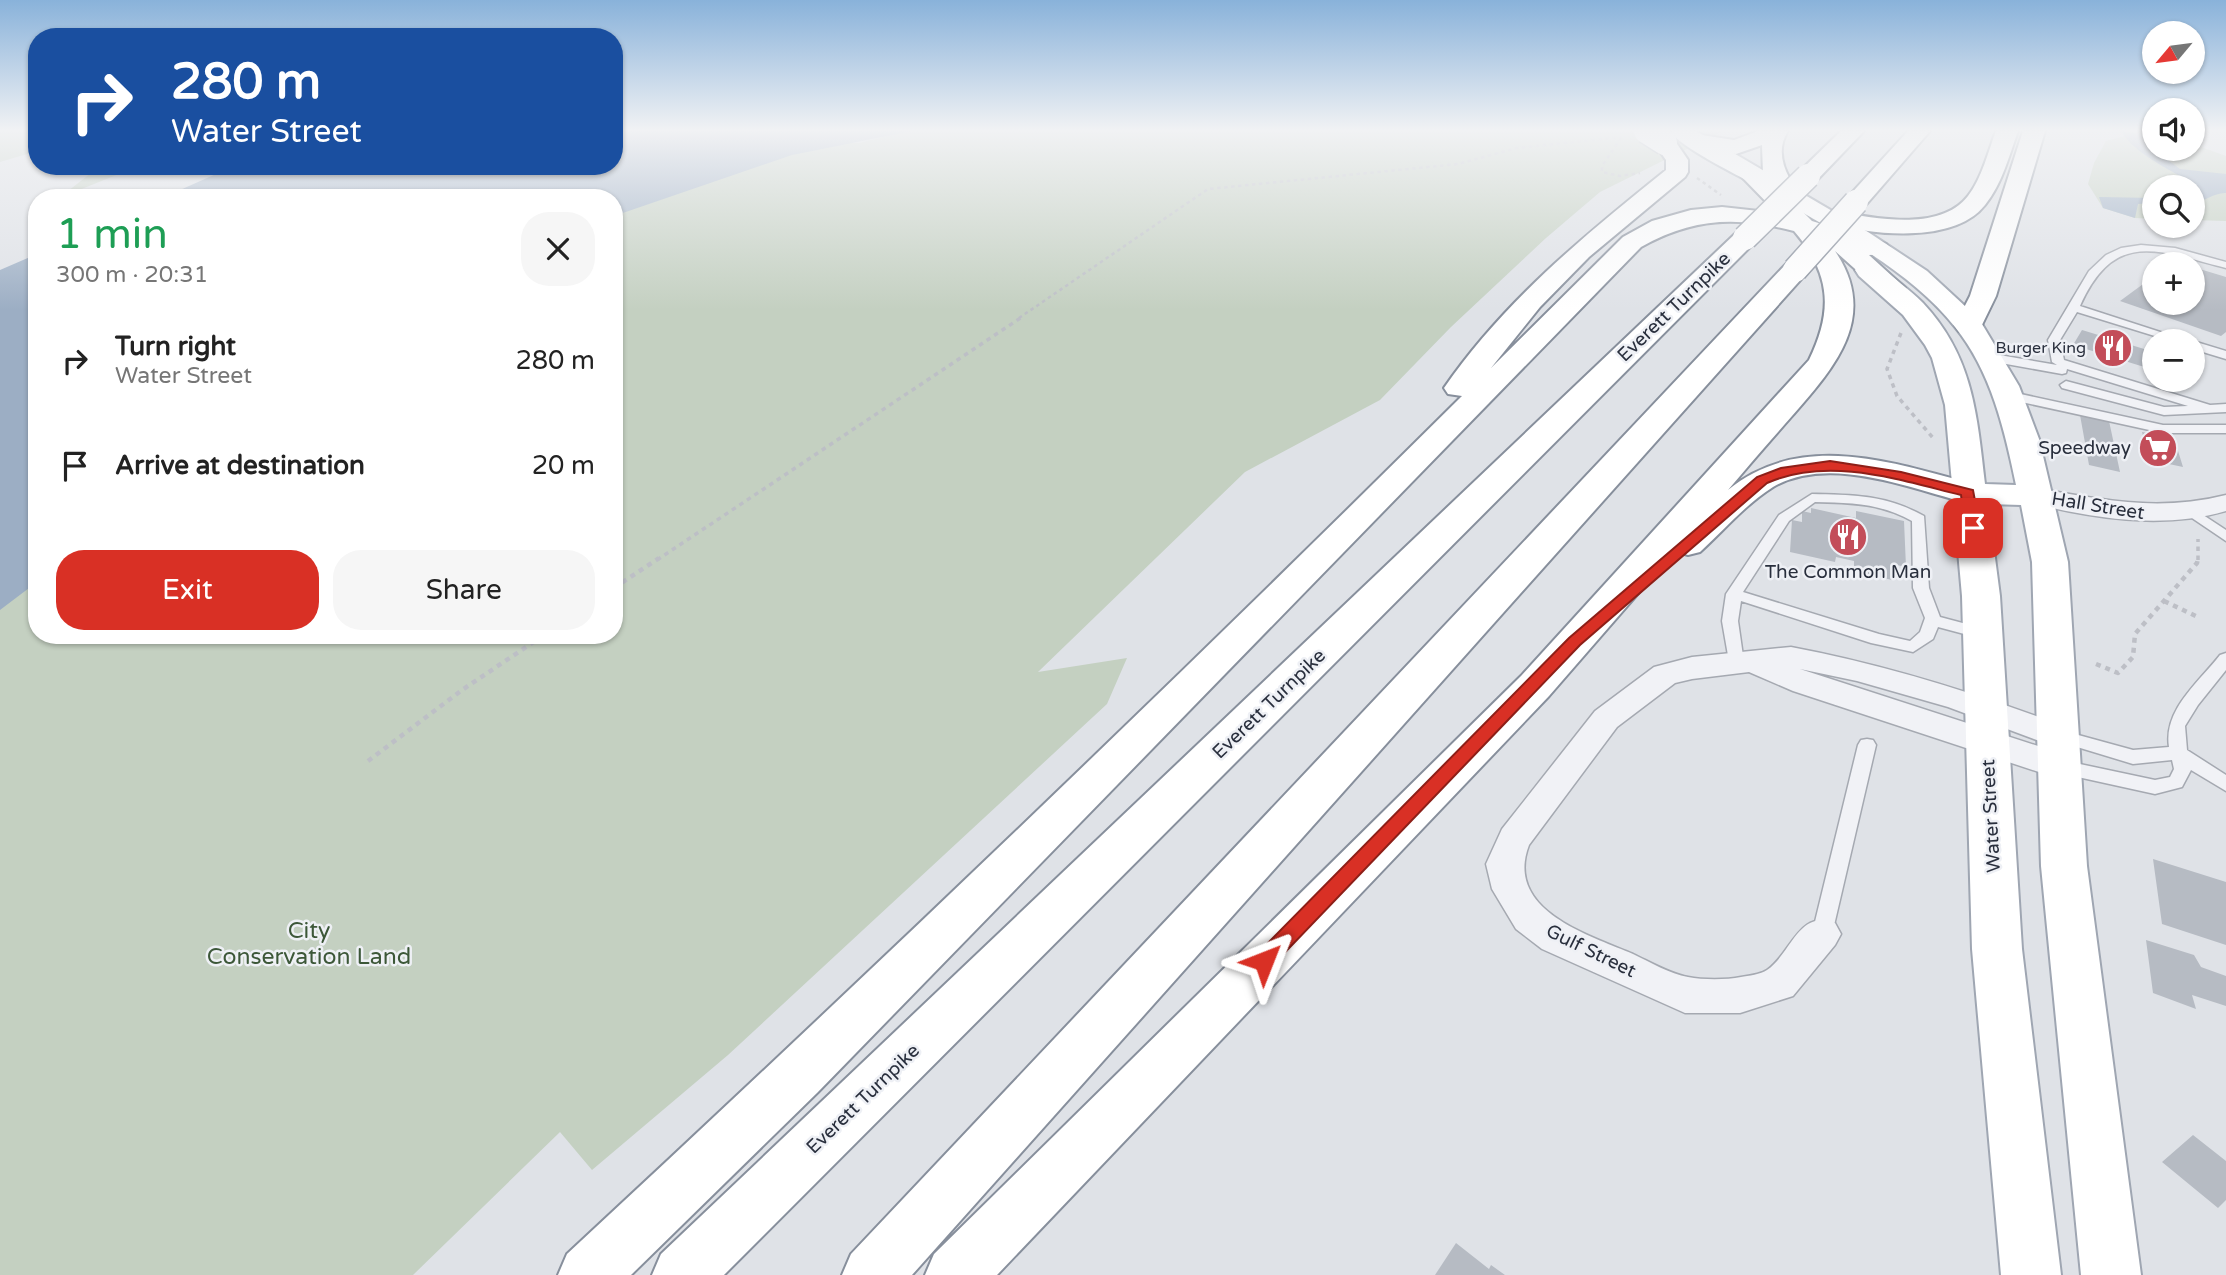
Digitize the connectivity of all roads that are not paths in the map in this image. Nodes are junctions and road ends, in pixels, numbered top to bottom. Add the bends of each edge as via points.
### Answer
1 (1655, 190) edge
2 (1743, 190) edge
3 (1767, 190) edge
4 (1782, 190) edge
5 (1793, 190) edge
6 (1866, 190) edge
7 (1981, 190) edge
8 (2016, 190) edge
9 (1802, 223) junction
10 (2226, 265) edge
11 (2074, 308) junction
12 (1969, 325) junction
13 (2143, 329) edge
14 (2205, 349) edge
15 (2226, 355) edge
16 (2060, 366) junction
17 (1998, 376) junction
18 (2066, 385) junction
19 (2063, 407) junction
20 (2226, 408) edge
21 (2210, 409) junction
22 (2226, 429) edge
23 (1968, 493) junction
24 (2035, 496) junction
25 (2226, 503) edge
26 (2193, 523) junction
27 (2226, 537) edge
28 (1308, 570) junction
29 (1734, 594) junction
30 (1932, 620) junction
31 (1983, 634) junction
32 (1574, 641) junction
33 (2226, 659) edge
34 (1746, 663) junction
35 (1986, 726) junction
36 (1867, 745) dead end
37 (2059, 751) junction
38 (2179, 753) junction
39 (2226, 783) edge
40 (1822, 934) joint
41 (2109, 1264) edge
42 (588, 1275) edge
43 (682, 1275) edge
44 (872, 1275) edge
45 (955, 1275) edge
46 (2031, 1275) edge

1 - 28 main road via 1530,301
2 - 9 main road
3 - 9 main road
4 - 9 main road
5 - 43 main road, Everett Turnpike, bridge
6 - 9 main road, bridge via 1856,202
7 - 9 main road via 1964,213 1934,222 1898,226
8 - 12 main road via 1983,296
9 - 12 main road via 1877,248 1947,301
9 - 23 main road, Water Street via 1892,288 1913,309 1947,358 1960,405
9 - 28 main road via 1738,214 1682,217 1657,225 1632,242
9 - 32 main road via 1830,265 1839,293 1840,325 1834,344 1781,411
9 - 44 main road
10 - 11 lane via 2152,248 2128,248 2097,268
11 - 13 lane
11 - 16 lane via 2054,340
12 - 17 main road
14 - 15 lane
16 - 17 lane
16 - 18 lane
16 - 21 lane
17 - 19 lane
17 - 24 main road via 2024,439
18 - 19 lane
18 - 21 lane via 2148,408
19 - 22 lane via 2163,429
20 - 21 lane
23 - 24 main road, Hall Street
23 - 31 main road, Water Street
23 - 32 main road, Hall Street via 1859,467 1830,465 1781,472 1762,480
24 - 26 street, Hall Street
24 - 37 main road via 2050,562
25 - 26 street, Hall Street
26 - 27 lane
28 - 42 main road via 799,1074
29 - 30 lane via 1913,646 1927,635
29 - 30 lane via 1784,518 1812,498 1857,499 1896,506 1919,519 1921,588
29 - 34 lane via 1730,621
30 - 31 lane
31 - 35 main road, Water Street
32 - 45 main road via 1535,686
33 - 38 lane via 2177,726
34 - 35 street, Gulf Street via 1804,683
34 - 40 street, Gulf Street via 1665,675 1606,719 1514,839 1504,864 1510,889 1529,918 1555,938 1685,995 1740,995 1779,984
35 - 37 street, Gulf Street
35 - 46 main road, Water Street via 1997,949
36 - 40 lane
37 - 38 lane via 2133,757
37 - 38 lane via 2155,787 2176,782 2183,769
37 - 41 main road via 2064,866
38 - 39 lane

